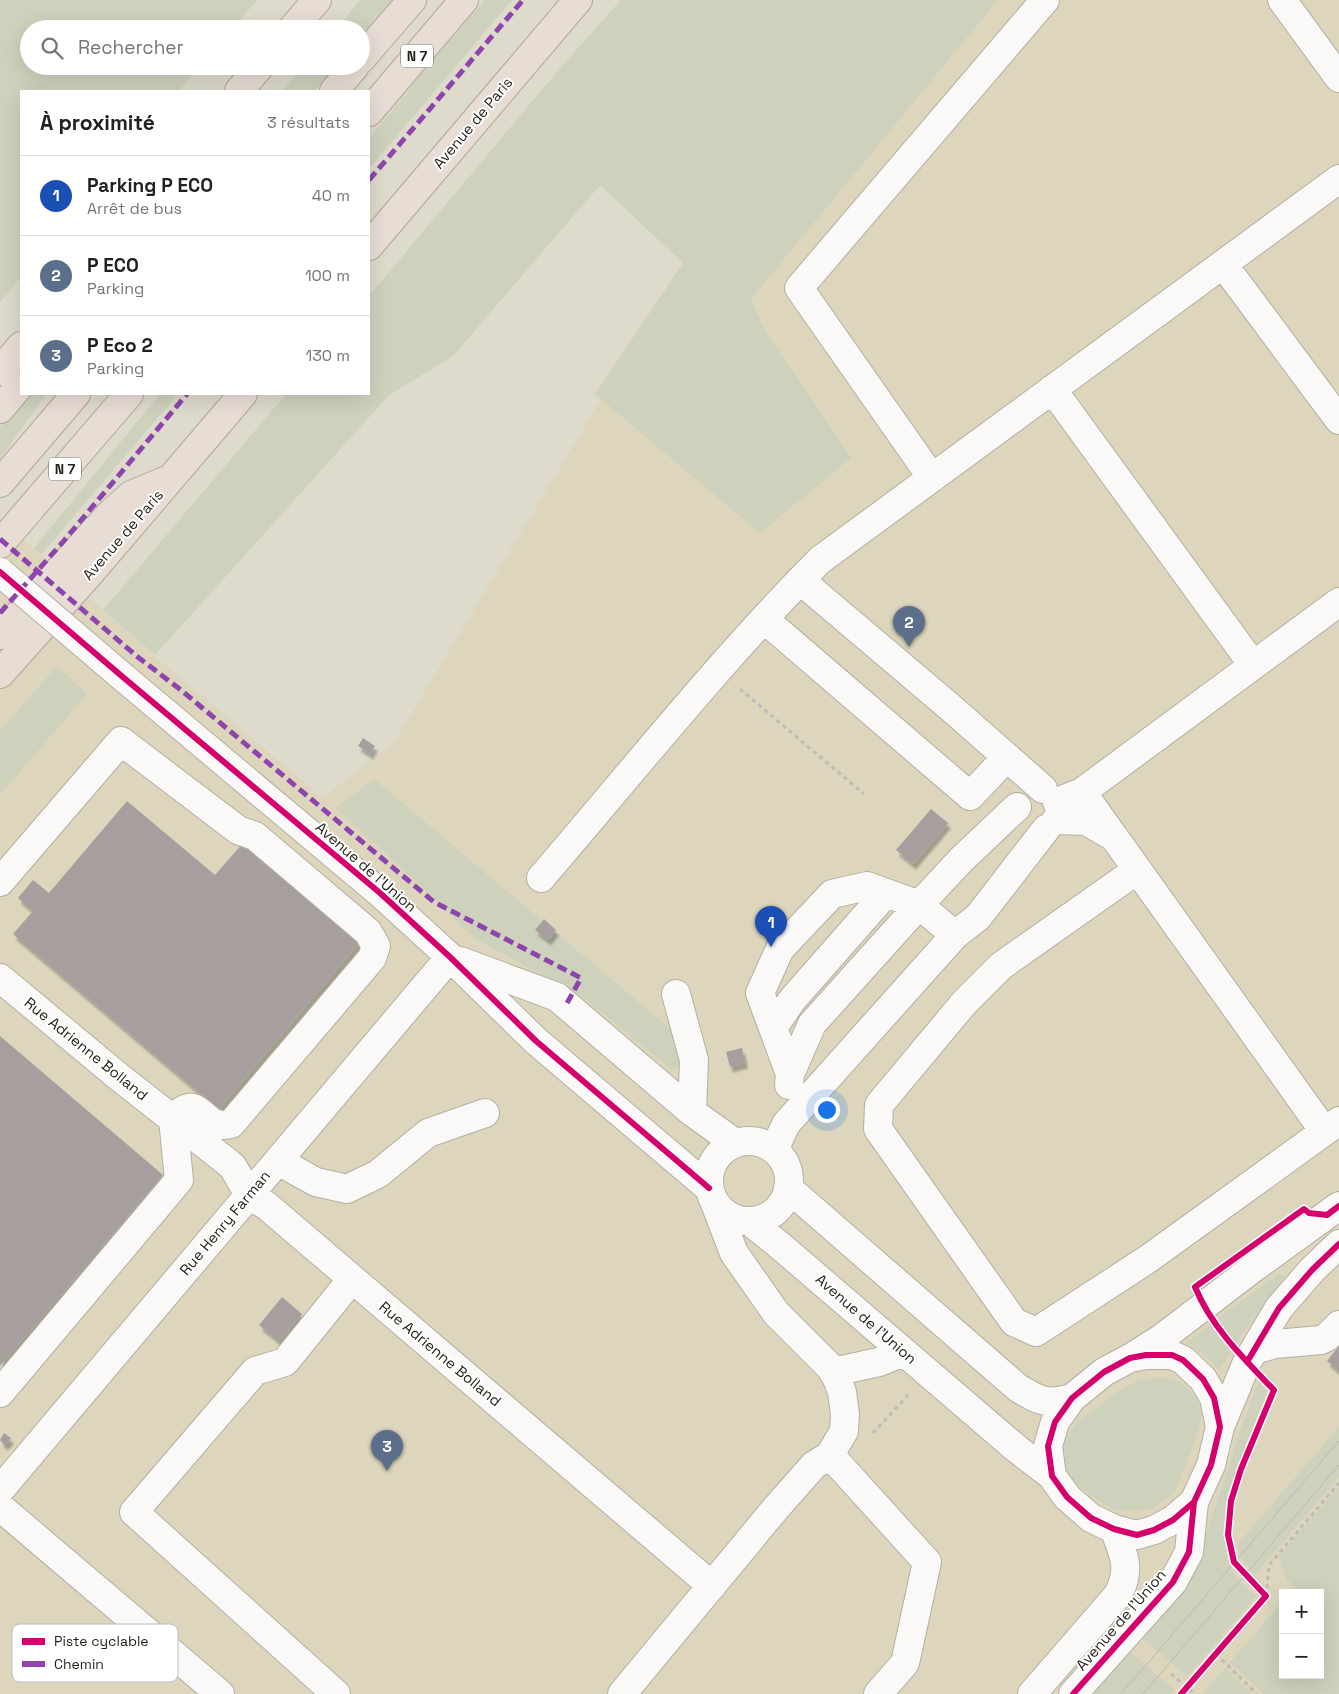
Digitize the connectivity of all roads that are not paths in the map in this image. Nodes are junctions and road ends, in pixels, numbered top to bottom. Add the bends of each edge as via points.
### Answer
1 (316, 0) edge
2 (412, 0) edge
3 (464, 0) edge
4 (578, 0) edge
5 (1045, 0) edge
6 (1282, 0) edge
7 (299, 20) edge
8 (370, 49) edge
9 (252, 75) edge
10 (347, 75) edge
11 (1339, 78) edge
12 (240, 90) edge
13 (335, 90) edge
14 (370, 111) edge
15 (1339, 179) edge
16 (370, 245) edge
17 (1223, 264) junction
18 (20, 347) edge
19 (0, 371) edge
20 (20, 385) edge
21 (1052, 389) junction
22 (75, 395) edge
23 (128, 395) edge
24 (242, 395) edge
25 (0, 409) edge
26 (1339, 420) edge
27 (932, 478) junction
28 (170, 479) junction
29 (0, 483) edge
30 (0, 544) edge
31 (0, 572) edge
32 (800, 580) junction
33 (1339, 602) edge
34 (764, 619) junction
35 (0, 635) edge
36 (1253, 665) junction
37 (0, 674) edge
38 (1007, 757) junction
39 (1082, 792) junction
40 (1017, 807) junction
41 (1050, 810) junction
42 (1114, 837) junction
43 (1137, 870) junction
44 (541, 878) dead end
45 (0, 882) edge
46 (886, 893) junction
47 (919, 905) junction
48 (955, 935) junction
49 (450, 957) junction
50 (0, 978) edge
51 (676, 994) dead end
52 (773, 1028) junction
53 (790, 1074) junction
54 (692, 1112) junction
55 (486, 1113) dead end
56 (173, 1119) junction
57 (786, 1124) junction
58 (1332, 1126) edge
59 (735, 1143) junction
60 (774, 1150) junction
61 (278, 1161) junction
62 (788, 1188) junction
63 (712, 1194) junction
64 (249, 1195) junction
65 (1339, 1206) edge
66 (748, 1221) junction
67 (1339, 1244) edge
68 (352, 1279) junction
69 (1339, 1325) edge
70 (1254, 1350) junction
71 (904, 1352) junction
72 (1130, 1358) junction
73 (834, 1372) junction
74 (0, 1393) edge
75 (1072, 1398) junction
76 (1220, 1427) junction
77 (830, 1455) junction
78 (1052, 1476) junction
79 (0, 1490) edge
80 (1194, 1502) junction
81 (0, 1507) edge
82 (1114, 1529) junction
83 (712, 1586) junction
84 (138, 1624) edge
85 (178, 1658) edge
86 (220, 1694) edge
87 (336, 1694) edge
88 (622, 1694) edge
89 (878, 1694) edge
90 (1032, 1694) edge
91 (1073, 1694) edge

1 - 7 highway
2 - 8 highway, N 7
3 - 14 highway, N 7
4 - 16 highway, Avenue de Paris
5 - 27 street via 799,288
6 - 11 street
9 - 12 highway
10 - 13 highway
15 - 17 street
17 - 21 street
17 - 26 street
18 - 19 highway
20 - 25 highway
21 - 27 street
21 - 36 street
22 - 29 highway, N 7
23 - 30 highway, N 7
24 - 28 highway, Avenue de Paris
27 - 32 street via 820,560
28 - 35 highway via 132,495 110,514
28 - 37 highway, Avenue de Paris
31 - 49 street, Avenue de l'Union, bridge via 380,893
32 - 34 street
32 - 38 street
33 - 36 street
34 - 38 street via 970,796
34 - 44 street
36 - 39 street
38 - 41 street
39 - 41 street
39 - 42 street
40 - 41 street via 1024,794 1036,789
40 - 41 street via 1026,826 1032,829
40 - 47 street
41 - 42 street via 1086,821
41 - 48 street via 978,917
42 - 43 street
43 - 58 street
43 - 58 street via 1001,966 964,1003 879,1105 878,1129 1014,1322 1036,1332 1148,1259
45 - 56 street via 121,741 238,830 255,836 368,932 376,946 372,958 231,1124 217,1125 193,1107 182,1109
46 - 47 street
46 - 52 street via 792,1000
46 - 52 street via 867,886 832,894 780,949 760,993
47 - 48 street
47 - 53 street via 812,1024
48 - 57 street
49 - 54 street, Avenue de l'Union via 557,996
49 - 61 street, Rue Henry Farman
49 - 63 street, Avenue de l'Union via 536,1041
50 - 56 street, Rue Adrienne Bolland
51 - 54 street via 694,1060
52 - 53 street
53 - 57 street
54 - 59 street, Avenue de l'Union
55 - 61 street via 428,1133 378,1174 347,1189 316,1182
56 - 64 street, Rue Adrienne Bolland via 233,1167
56 - 74 street via 180,1180
57 - 60 street
59 - 60 street via 762,1143
59 - 63 street via 714,1161 710,1174
60 - 62 street via 788,1174
61 - 64 street, Rue Henry Farman
62 - 66 street via 774,1212
62 - 75 street via 1018,1388 1036,1399 1054,1403
63 - 66 street, Avenue de l'Union via 723,1212
63 - 73 street via 734,1254 776,1313
64 - 68 street, Rue Adrienne Bolland via 267,1206
64 - 79 street, Rue Henry Farman
65 - 72 street via 1162,1338
66 - 71 street, Avenue de l'Union
67 - 70 street via 1279,1308
68 - 83 street, Rue Adrienne Bolland
68 - 87 street via 285,1362 255,1372 134,1512
69 - 70 street via 1321,1340 1276,1344
70 - 76 street
71 - 73 street via 879,1362
71 - 78 street, Avenue de l'Union
72 - 75 street via 1104,1372
72 - 76 street via 1159,1354 1183,1360 1203,1379 1214,1398
73 - 77 street via 842,1392 845,1414 844,1431
75 - 78 street via 1055,1422 1048,1446
76 - 80 street via 1211,1465
77 - 83 street via 814,1465
77 - 89 street via 927,1562 905,1663
78 - 82 street via 1068,1497 1091,1518
80 - 82 street via 1173,1520 1154,1530 1137,1535
80 - 91 street, Avenue de l'Union via 1189,1552 1173,1582
81 - 84 street
82 - 90 street, Avenue de l'Union via 1125,1560 1122,1587
83 - 88 street
85 - 86 street

